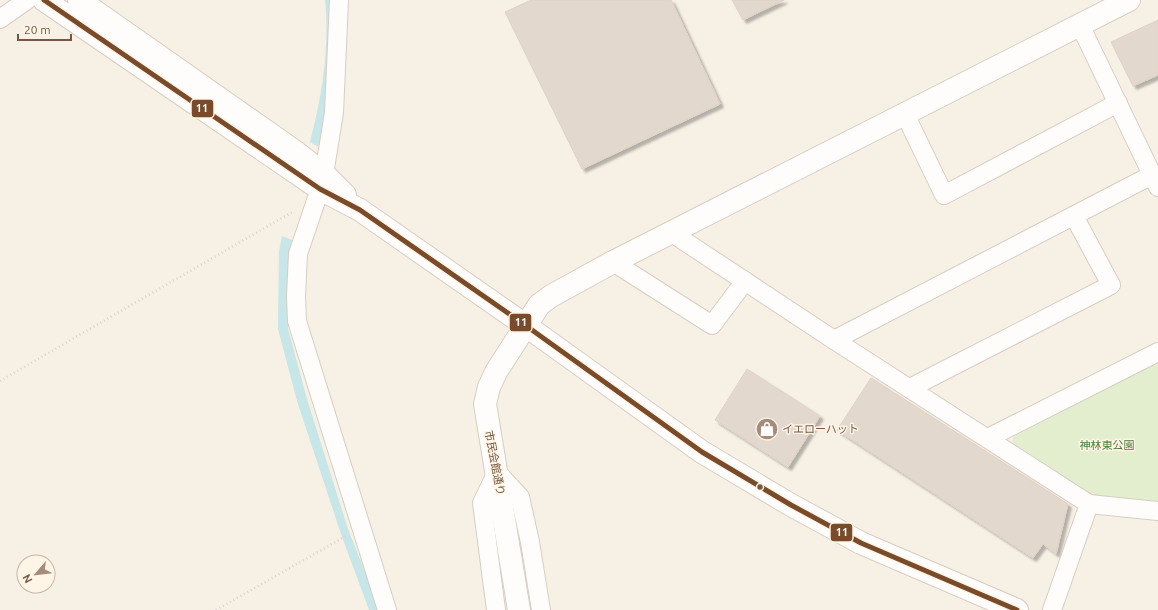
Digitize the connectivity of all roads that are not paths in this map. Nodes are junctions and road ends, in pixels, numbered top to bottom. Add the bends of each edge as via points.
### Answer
1 (27, 0) edge
2 (44, 0) edge
3 (79, 0) edge
4 (339, 0) edge
5 (1129, 0) edge
6 (0, 19) edge
7 (1080, 25) junction
8 (1118, 103) junction
9 (905, 114) junction
10 (1155, 181) edge
11 (320, 188) junction
12 (1074, 216) junction
13 (672, 232) junction
14 (613, 262) junction
15 (745, 281) junction
16 (525, 324) junction
17 (834, 340) junction
18 (1158, 352) edge
19 (910, 388) junction
20 (988, 438) junction
21 (497, 472) junction
22 (1089, 504) junction
23 (1158, 511) edge
24 (387, 610) edge
25 (496, 610) edge
26 (519, 610) edge
27 (541, 610) edge
28 (1017, 610) edge
29 (1052, 610) edge

1 - 6 street
2 - 11 street
3 - 11 street via 293,150
4 - 11 street via 334,113
5 - 7 street, 市民会館通り
7 - 8 street
7 - 9 street, 市民会館通り
8 - 9 street via 944,195
8 - 10 street
9 - 13 street, 市民会館通り
10 - 12 street
11 - 16 street via 360,210
11 - 24 street via 298,254 297,321
12 - 17 street
12 - 19 street via 1110,285
13 - 14 street, 市民会館通り
13 - 15 street
14 - 15 street via 712,325
14 - 16 street, 市民会館通り via 551,296 539,305
15 - 17 street
16 - 21 street, 市民会館通り via 489,387 486,404 488,429
16 - 28 street via 702,452 791,505 861,543
17 - 19 street
18 - 20 street
19 - 20 street
20 - 22 street
21 - 25 street via 482,502
21 - 26 street, 市民会館通り
21 - 27 street via 520,497
22 - 23 street
22 - 29 street

